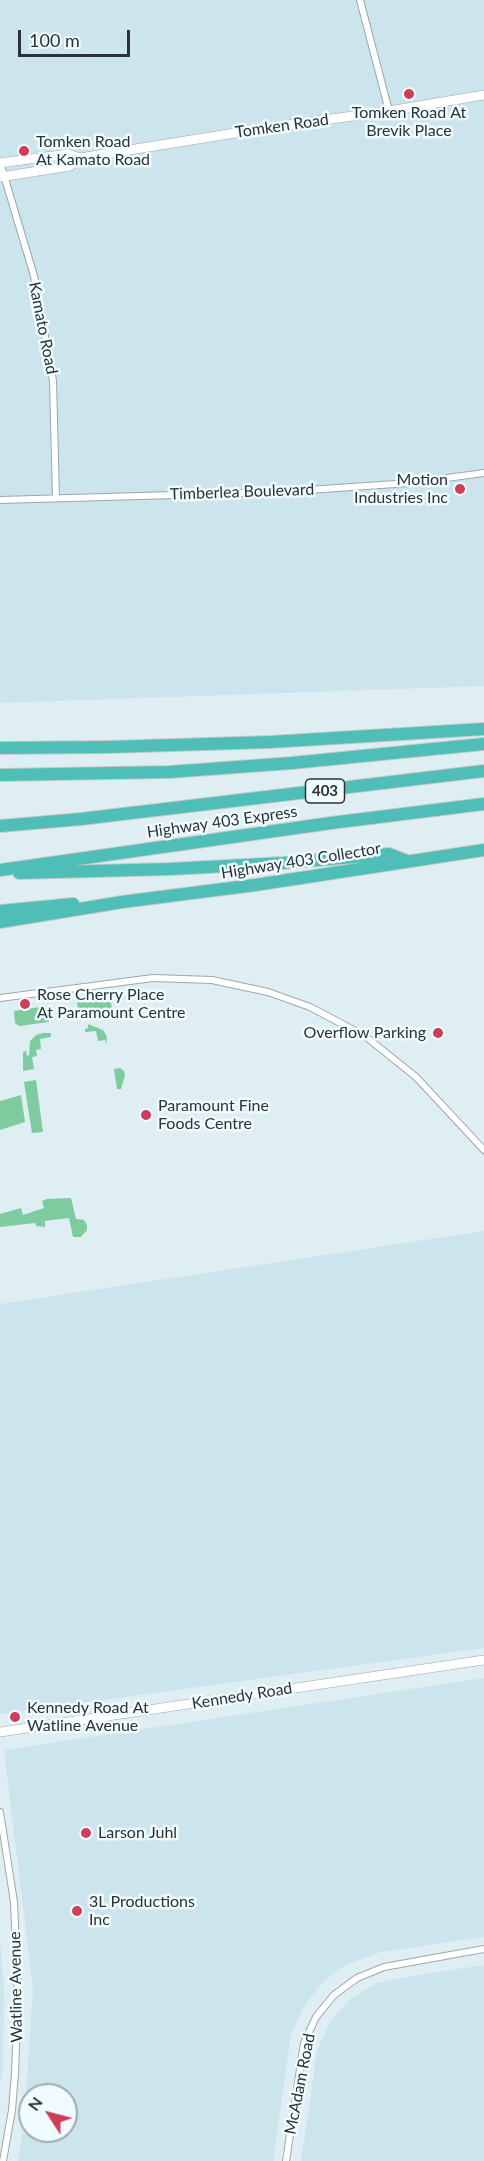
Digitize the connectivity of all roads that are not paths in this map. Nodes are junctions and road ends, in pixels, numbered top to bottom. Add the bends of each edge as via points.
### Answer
1 (360, 0) edge
2 (484, 95) edge
3 (389, 111) junction
4 (80, 158) junction
5 (0, 163) edge
6 (2, 176) edge
7 (484, 473) edge
8 (56, 498) junction
9 (0, 500) edge
10 (484, 729) edge
11 (484, 744) edge
12 (0, 748) edge
13 (484, 771) edge
14 (0, 775) edge
15 (484, 804) edge
16 (0, 826) edge
17 (484, 850) edge
18 (408, 861) junction
19 (0, 872) edge
20 (123, 902) junction
21 (0, 911) edge
22 (0, 922) edge
23 (0, 998) edge
24 (484, 1150) edge
25 (484, 1660) edge
26 (0, 1732) edge
27 (0, 1812) edge
28 (484, 1949) edge
29 (3, 2161) edge
30 (286, 2161) edge

1 - 3 street
2 - 3 main road, Tomken Road
3 - 4 main road, Tomken Road
4 - 5 main road, Tomken Road via 68,154
4 - 6 main road, Tomken Road via 70,166
5 - 6 street, Kamato Road
6 - 8 street, Kamato Road via 34,276 53,381
7 - 8 street, Timberlea Boulevard via 360,488
8 - 9 street, Timberlea Boulevard
10 - 12 highway via 270,742
11 - 14 highway via 169,772
13 - 16 highway, Highway 403 Express / 403
15 - 19 highway, Highway 403 Express / 403
17 - 18 highway, Highway 403 Collector
18 - 19 highway via 389,854 170,869
18 - 20 highway, Highway 403 Collector
20 - 21 highway via 54,904
20 - 22 highway
23 - 24 street via 153,978 212,980 268,992 310,1007 365,1036 416,1077
25 - 26 main road, Kennedy Road
27 - 29 street, Watline Avenue via 14,1902 18,1997 12,2110
28 - 30 street, McAdam Road via 384,1967 357,1978 334,1995 316,2017 304,2043

